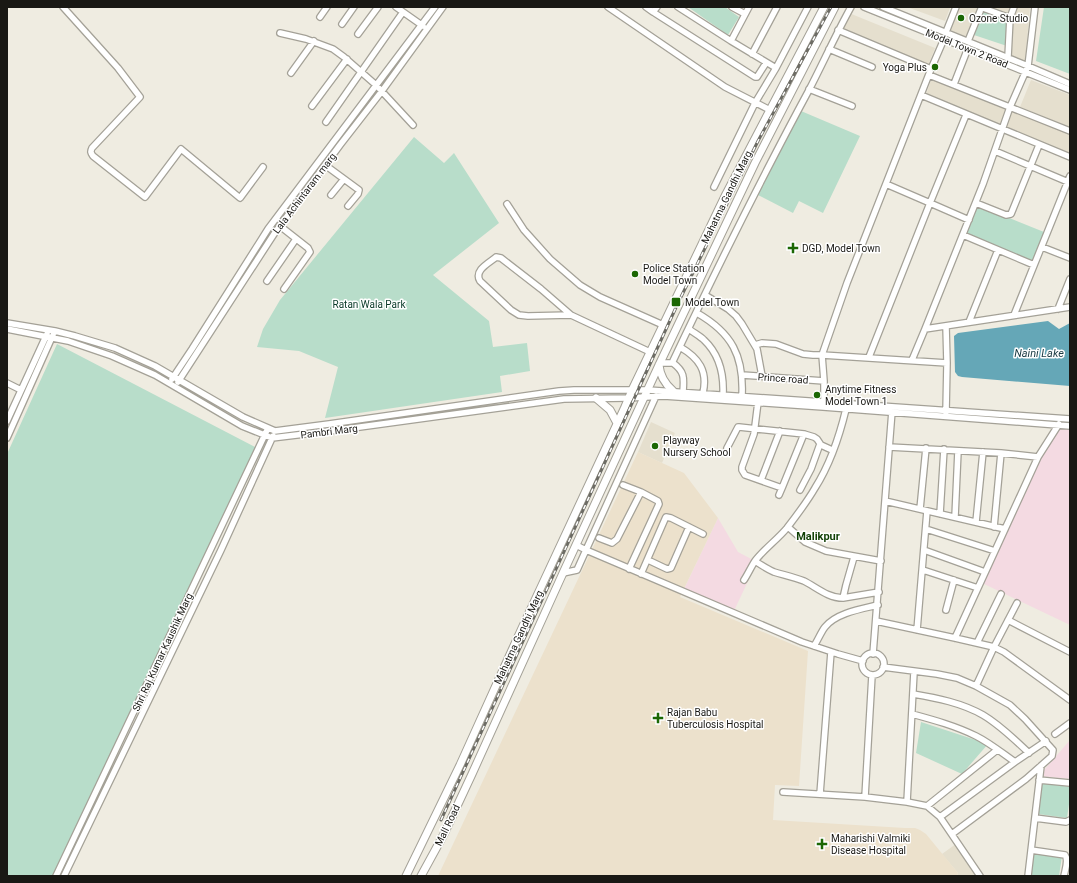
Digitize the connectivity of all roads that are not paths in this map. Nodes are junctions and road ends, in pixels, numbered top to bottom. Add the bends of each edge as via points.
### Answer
1 (63, 7) edge
2 (326, 7) edge
3 (354, 7) edge
4 (378, 7) edge
5 (396, 7) edge
6 (435, 7) edge
7 (443, 7) edge
8 (646, 7) edge
9 (678, 7) edge
10 (732, 7) edge
11 (749, 7) edge
12 (777, 7) edge
13 (808, 7) edge
14 (824, 7) edge
15 (835, 7) edge
16 (851, 7) edge
17 (864, 7) edge
18 (883, 7) edge
19 (956, 7) edge
20 (1014, 7) edge
21 (1035, 7) edge
22 (609, 8) edge
23 (655, 10) edge
24 (403, 12) junction
25 (745, 14) junction
26 (320, 17) dead end
27 (1010, 18) junction
28 (342, 24) dead end
29 (421, 25) junction
30 (427, 28) junction
31 (838, 30) junction
32 (280, 32) dead end
33 (946, 32) junction
34 (358, 34) dead end
35 (944, 39) junction
36 (314, 41) junction
37 (731, 41) junction
38 (968, 41) junction
39 (968, 48) junction
40 (829, 49) junction
41 (752, 54) junction
42 (1008, 57) junction
43 (347, 59) junction
44 (766, 63) junction
45 (1028, 66) junction
46 (872, 67) dead end
47 (776, 68) junction
48 (362, 72) junction
49 (930, 72) junction
50 (1026, 72) junction
51 (291, 73) dead end
52 (954, 84) junction
53 (1070, 84) edge
54 (376, 85) junction
55 (809, 89) junction
56 (1070, 90) edge
57 (382, 91) junction
58 (921, 96) junction
59 (755, 104) junction
60 (312, 106) dead end
61 (852, 106) dead end
62 (1010, 107) junction
63 (770, 110) junction
64 (966, 115) junction
65 (326, 122) dead end
66 (413, 125) dead end
67 (1002, 130) junction
68 (1070, 131) edge
69 (1039, 145) junction
70 (995, 151) junction
71 (1070, 157) edge
72 (325, 165) junction
73 (263, 167) dead end
74 (1030, 167) junction
75 (1070, 176) edge
76 (344, 179) junction
77 (1068, 182) junction
78 (886, 184) junction
79 (714, 187) dead end
80 (331, 194) dead end
81 (930, 203) junction
82 (976, 203) junction
83 (507, 204) dead end
84 (348, 206) dead end
85 (969, 220) junction
86 (280, 226) junction
87 (963, 235) junction
88 (296, 239) junction
89 (1042, 247) junction
90 (998, 250) junction
91 (1070, 258) edge
92 (1034, 265) junction
93 (1070, 279) edge
94 (267, 281) dead end
95 (284, 289) dead end
96 (705, 295) junction
97 (1070, 307) edge
98 (1058, 309) junction
99 (697, 313) junction
100 (571, 315) junction
101 (1014, 315) junction
102 (969, 322) junction
103 (7, 323) edge
104 (663, 325) junction
105 (946, 326) junction
106 (7, 329) edge
107 (689, 329) junction
108 (925, 329) junction
109 (52, 331) junction
110 (49, 337) junction
111 (755, 345) junction
112 (680, 347) junction
113 (650, 352) junction
114 (822, 355) junction
115 (869, 357) junction
116 (912, 360) junction
117 (673, 363) junction
118 (947, 363) junction
119 (659, 364) junction
120 (742, 374) junction
121 (762, 376) junction
122 (173, 377) junction
123 (179, 380) junction
124 (824, 381) junction
125 (7, 383) edge
126 (169, 383) junction
127 (175, 386) junction
128 (22, 390) junction
129 (632, 390) junction
130 (648, 390) junction
131 (673, 391) junction
132 (683, 392) junction
133 (703, 394) junction
134 (723, 395) junction
135 (656, 396) junction
136 (742, 396) junction
137 (644, 397) junction
138 (596, 398) junction
139 (628, 398) junction
140 (758, 402) junction
141 (824, 402) junction
142 (434, 409) junction
143 (846, 409) junction
144 (892, 410) junction
145 (946, 410) junction
146 (435, 416) junction
147 (946, 417) junction
148 (1062, 418) junction
149 (1070, 419) edge
150 (7, 421) edge
151 (617, 423) junction
152 (1058, 425) junction
153 (1070, 426) edge
154 (268, 428) junction
155 (755, 428) junction
156 (9, 430) edge
157 (275, 431) junction
158 (780, 431) junction
159 (804, 434) junction
160 (266, 436) junction
161 (7, 438) edge
162 (272, 438) junction
163 (820, 444) junction
164 (889, 446) junction
165 (726, 448) dead end
166 (926, 448) junction
167 (944, 449) junction
168 (832, 450) junction
169 (958, 451) junction
170 (983, 452) junction
171 (1001, 453) junction
172 (1038, 457) junction
173 (761, 480) junction
174 (623, 485) dead end
175 (782, 488) junction
176 (800, 490) dead end
177 (641, 492) junction
178 (779, 494) dead end
179 (885, 501) junction
180 (920, 509) junction
181 (927, 511) junction
182 (940, 514) junction
183 (955, 517) junction
184 (976, 522) junction
185 (689, 527) junction
186 (788, 527) junction
187 (994, 527) junction
188 (926, 529) junction
189 (1005, 529) junction
190 (703, 534) dead end
191 (599, 538) dead end
192 (576, 545) junction
193 (586, 550) junction
194 (924, 550) junction
195 (995, 551) junction
196 (854, 557) junction
197 (648, 560) junction
198 (755, 561) junction
199 (881, 561) junction
200 (629, 568) junction
201 (922, 570) junction
202 (985, 572) junction
203 (563, 573) junction
204 (641, 574) junction
205 (744, 580) dead end
206 (954, 580) junction
207 (978, 588) junction
208 (879, 592) junction
209 (1001, 594) dead end
210 (843, 598) junction
211 (186, 601) junction
212 (1017, 603) dead end
213 (194, 605) junction
214 (878, 605) junction
215 (946, 610) dead end
216 (1008, 620) junction
217 (876, 621) junction
218 (917, 630) junction
219 (955, 638) junction
220 (977, 643) junction
221 (814, 646) junction
222 (994, 647) junction
223 (831, 652) junction
224 (1070, 652) edge
225 (873, 654) junction
226 (862, 661) junction
227 (883, 667) junction
228 (914, 672) junction
229 (872, 675) junction
230 (976, 686) junction
231 (913, 694) junction
232 (1070, 700) edge
233 (912, 714) junction
234 (1070, 723) edge
235 (1055, 734) dead end
236 (1046, 741) junction
237 (997, 750) junction
238 (1029, 753) junction
239 (111, 760) junction
240 (1015, 762) junction
241 (118, 764) junction
242 (1041, 766) junction
243 (472, 774) joint
244 (1040, 780) junction
245 (1070, 783) edge
246 (783, 792) dead end
247 (820, 794) junction
248 (865, 797) junction
249 (907, 802) junction
250 (928, 806) junction
251 (940, 817) junction
252 (1035, 818) junction
253 (1070, 820) edge
254 (952, 834) junction
255 (1031, 850) junction
256 (410, 868) junction
257 (422, 875) edge
258 (56, 876) edge
259 (64, 876) edge
260 (406, 876) edge
261 (980, 876) edge
262 (1028, 876) edge
263 (1064, 876) edge

1 - 73 street via 118,68 140,97 91,151 93,156 117,176 145,197 181,148 240,198
2 - 26 street
3 - 28 street
4 - 34 street
5 - 24 street
6 - 29 street, Lala Achintaram marg
7 - 30 street, Lala Achintaram marg
8 - 23 street
9 - 37 street
10 - 25 street
11 - 25 street
12 - 41 street
13 - 47 street
14 - 63 main road, Mahatma Gandhi Marg
15 - 119 main road, Mahatma Gandhi Marg via 755,163
16 - 31 street
17 - 35 street, Model Town 2 Road
18 - 33 street, Model Town 2 Road
19 - 33 street
20 - 27 street
21 - 45 street
22 - 59 street via 725,87
23 - 44 street via 754,77 757,77
24 - 29 street
24 - 48 street
25 - 37 street
27 - 38 street via 981,9
27 - 42 street
29 - 30 street
29 - 54 street, Lala Achintaram marg
30 - 57 street, Lala Achintaram marg
31 - 40 street
31 - 49 street
32 - 36 street
33 - 38 street, Model Town 2 Road
35 - 39 street, Model Town 2 Road
35 - 49 street
36 - 43 street via 333,49
36 - 51 street
37 - 41 street
38 - 42 street, Model Town 2 Road
39 - 50 street, Model Town 2 Road
39 - 52 street
40 - 46 street
40 - 55 street
41 - 44 street
42 - 45 street, Model Town 2 Road
43 - 48 street
43 - 60 street
44 - 47 street
45 - 50 street
45 - 53 street, Model Town 2 Road
47 - 59 street
48 - 54 street
48 - 65 street
49 - 52 street
49 - 58 street
50 - 56 street, Model Town 2 Road
50 - 62 street
52 - 62 street
54 - 57 street
54 - 122 street, Lala Achintaram marg via 268,229
55 - 61 street
55 - 96 street
57 - 66 street
57 - 72 street, Lala Achintaram marg
58 - 64 street
58 - 78 street
59 - 63 street
59 - 79 street
62 - 67 street
62 - 68 street
63 - 104 main road, Mahatma Gandhi Marg
64 - 67 street
64 - 81 street
67 - 69 street
67 - 70 street
69 - 71 street
69 - 74 street
70 - 74 street
70 - 82 street
72 - 76 street
72 - 86 street, Lala Achintaram marg
74 - 77 street
74 - 82 street via 1009,216
75 - 77 street
76 - 80 street
76 - 84 street via 359,190
77 - 89 street
78 - 81 street
78 - 114 street
81 - 85 street
81 - 115 street
82 - 85 street
83 - 104 street via 524,230 550,259 580,285 600,297
85 - 87 street
86 - 88 street
86 - 123 street, Lala Achintaram marg
87 - 90 street
87 - 108 street
88 - 94 street
88 - 95 street via 310,252
89 - 91 street
89 - 92 street
90 - 92 street
90 - 102 street
92 - 101 street
93 - 98 street
96 - 99 street
96 - 111 street via 736,316
97 - 98 street
98 - 101 street
99 - 107 street
99 - 120 street via 719,328 728,338 739,360
100 - 100 street via 519,315 480,281 480,270 494,258 501,258
100 - 113 street
101 - 102 street
102 - 105 street
103 - 109 street
104 - 113 main road, Mahatma Gandhi Marg
105 - 108 street
105 - 118 street
106 - 110 street, Pambri Marg
107 - 112 street
107 - 134 street via 704,340 715,354 722,373
108 - 116 street
109 - 110 street
109 - 122 street via 114,348
110 - 126 street, Pambri Marg via 112,356
110 - 128 street
110 - 156 street
111 - 114 street via 770,343 803,354
111 - 121 street
112 - 117 street
112 - 133 street via 689,352 700,364 705,380
113 - 129 main road, Mahatma Gandhi Marg
114 - 115 street
114 - 124 street
115 - 116 street
116 - 118 street
117 - 119 street
117 - 132 street via 683,374
118 - 145 street
119 - 130 main road, Mahatma Gandhi Marg
119 - 131 main road via 663,380
120 - 121 street, Prince road
120 - 136 street
121 - 124 street, Prince road
122 - 123 street
122 - 126 street, Lala Achintaram marg
123 - 127 street, Lala Achintaram marg
123 - 154 street via 243,417
124 - 141 street
125 - 128 street
126 - 127 street, Pambri Marg
127 - 160 street, Pambri Marg via 242,426
128 - 150 street
129 - 130 street, Pambri Marg
129 - 139 main road, Mahatma Gandhi Marg
129 - 142 street, Pambri Marg via 558,391
130 - 131 street, Pambri Marg
130 - 137 main road, Mahatma Gandhi Marg
131 - 132 street, Pambri Marg
132 - 133 street, Pambri Marg
133 - 134 street, Pambri Marg
134 - 136 street, Pambri Marg
135 - 137 street, Pambri Marg
135 - 140 street, Pambri Marg
135 - 193 street
136 - 141 street, Pambri Marg
137 - 139 street, Pambri Marg
137 - 192 main road, Mahatma Gandhi Marg
138 - 139 street, Pambri Marg
138 - 146 street, Pambri Marg via 564,399
138 - 151 main road via 610,410
139 - 151 main road, Mahatma Gandhi Marg
140 - 143 street, Pambri Marg
140 - 155 street
141 - 144 street, Pambri Marg
142 - 146 street
142 - 157 street, Pambri Marg
143 - 144 street, Pambri Marg
143 - 168 street
144 - 145 street
144 - 147 street
144 - 164 street
145 - 147 street
145 - 148 street
146 - 162 street, Pambri Marg
147 - 152 street
148 - 149 street
148 - 152 street
151 - 256 main road, Mahatma Gandhi Marg
152 - 153 street
152 - 172 street
154 - 157 street
154 - 160 street, Shri Raj Kumar Kaushik Marg
155 - 158 street
155 - 165 street via 738,427
155 - 173 street via 742,470 745,475
156 - 161 street
157 - 162 street, Shri Raj Kumar Kaushik Marg
158 - 159 street
158 - 173 street
159 - 163 street via 814,437
159 - 175 street
160 - 162 street, Pambri Marg
160 - 211 street, Shri Raj Kumar Kaushik Marg
162 - 213 street, Shri Raj Kumar Kaushik Marg
163 - 168 street
163 - 176 street
164 - 166 street
164 - 179 street
166 - 167 street
166 - 180 street
167 - 169 street
167 - 182 street
168 - 186 street via 816,487
169 - 170 street
169 - 183 street
170 - 171 street
170 - 184 street
171 - 172 street
171 - 187 street
172 - 189 street
173 - 175 street
174 - 177 street
175 - 178 street
177 - 191 street via 617,539 612,543
177 - 200 street via 659,504
179 - 180 street
179 - 199 street
180 - 181 street
181 - 182 street
181 - 188 street
182 - 183 street
183 - 184 street
184 - 187 street
185 - 190 street
185 - 197 street via 671,568 667,569
185 - 197 street via 666,517
186 - 196 street via 805,542 826,551
186 - 198 street
187 - 189 street
188 - 194 street
188 - 195 street
189 - 195 street
192 - 193 street
192 - 203 main road, Mahatma Gandhi Marg
193 - 200 street
193 - 203 street via 577,570
194 - 201 street
194 - 202 street
195 - 202 street
196 - 199 street
196 - 210 street
197 - 204 street
198 - 205 street
198 - 210 street via 832,597
199 - 208 street
200 - 204 street
201 - 206 street
201 - 218 street
202 - 207 street
203 - 243 main road, Mahatma Gandhi Marg
204 - 221 street
206 - 207 street
206 - 215 street
207 - 219 street
208 - 210 street
208 - 214 street
209 - 220 street
211 - 213 street
211 - 239 street, Shri Raj Kumar Kaushik Marg
212 - 216 street
213 - 241 street, Shri Raj Kumar Kaushik Marg
214 - 217 street
214 - 221 street via 834,620 826,626
216 - 222 street
216 - 224 street
217 - 218 street
217 - 225 street
218 - 219 street
219 - 220 street
220 - 222 street
221 - 223 street
222 - 230 street
222 - 232 street
223 - 226 street
223 - 247 street
225 - 226 street via 869,654
225 - 227 street via 882,658
226 - 229 street via 864,670
227 - 228 street
227 - 229 street via 881,672
228 - 230 street via 956,678
228 - 231 street
229 - 248 street
230 - 236 street via 1010,705
231 - 233 street
231 - 238 street via 945,700 983,715 1002,728
233 - 237 street via 954,726
233 - 249 street
234 - 235 street
236 - 238 street
236 - 242 street via 1053,753
237 - 240 street
237 - 250 street
238 - 240 street
239 - 241 street
239 - 258 street, Shri Raj Kumar Kaushik Marg
240 - 251 street
241 - 259 street, Shri Raj Kumar Kaushik Marg
242 - 244 street
242 - 254 street
243 - 257 main road, Mall Road
244 - 245 street
244 - 252 street
246 - 247 street
247 - 248 street
248 - 249 street
249 - 250 street
250 - 251 street
251 - 254 street
252 - 253 street via 1066,822
252 - 255 street
254 - 261 street
255 - 262 street
255 - 263 street via 1065,855 1067,860
256 - 257 main road
256 - 260 main road, Mahatma Gandhi Marg

